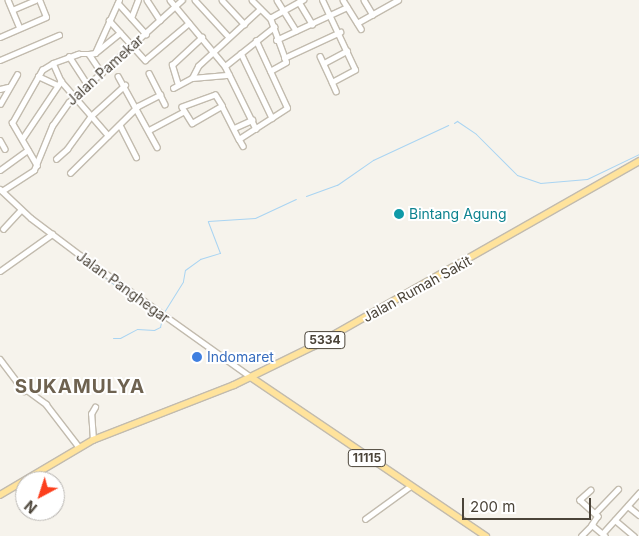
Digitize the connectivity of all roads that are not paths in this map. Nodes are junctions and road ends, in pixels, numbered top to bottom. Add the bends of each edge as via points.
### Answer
1 (8, 0) edge
2 (35, 0) edge
3 (40, 0) edge
4 (138, 0) edge
5 (147, 0) edge
6 (170, 0) edge
7 (182, 0) edge
8 (195, 0) edge
9 (222, 0) edge
10 (252, 0) edge
11 (277, 0) edge
12 (322, 0) edge
13 (343, 0) edge
14 (364, 0) edge
15 (385, 0) edge
16 (398, 0) edge
17 (119, 1) edge
18 (301, 1) edge
19 (389, 6) junction
20 (175, 7) junction
21 (347, 7) junction
22 (260, 9) junction
23 (12, 10) junction
24 (284, 10) junction
25 (373, 15) junction
26 (332, 16) junction
27 (131, 18) junction
28 (270, 18) junction
29 (109, 20) junction
30 (160, 20) junction
31 (188, 23) junction
32 (357, 23) junction
33 (244, 24) junction
34 (312, 24) junction
35 (20, 28) junction
36 (274, 28) junction
37 (361, 29) dead end
38 (296, 31) junction
39 (120, 32) junction
40 (340, 32) junction
41 (146, 34) junction
42 (59, 35) dead end
43 (0, 37) edge
44 (202, 37) junction
45 (229, 37) junction
46 (276, 40) junction
47 (256, 41) junction
48 (132, 47) junction
49 (347, 51) junction
50 (92, 53) junction
51 (214, 53) junction
52 (241, 53) junction
53 (69, 56) junction
54 (320, 56) dead end
55 (284, 58) junction
56 (0, 60) edge
57 (53, 63) junction
58 (324, 63) junction
59 (225, 66) junction
60 (270, 71) junction
61 (102, 73) junction
62 (149, 73) dead end
63 (17, 74) dead end
64 (229, 75) junction
65 (38, 76) junction
66 (118, 76) dead end
67 (192, 78) junction
68 (332, 82) junction
69 (59, 83) junction
70 (88, 84) junction
71 (125, 85) junction
72 (178, 85) junction
73 (8, 87) junction
74 (173, 88) dead end
75 (0, 89) edge
76 (336, 91) dead end
77 (160, 95) junction
78 (75, 97) junction
79 (0, 104) edge
80 (165, 104) dead end
81 (138, 106) junction
82 (222, 106) junction
83 (183, 112) junction
84 (91, 116) junction
85 (272, 118) junction
86 (252, 120) junction
87 (120, 125) junction
88 (234, 128) junction
89 (256, 129) junction
90 (149, 130) junction
91 (108, 135) junction
92 (22, 139) junction
93 (239, 139) junction
94 (0, 140) edge
95 (157, 146) dead end
96 (243, 146) dead end
97 (5, 149) dead end
98 (28, 150) junction
99 (136, 157) dead end
100 (56, 158) dead end
101 (639, 160) edge
102 (37, 166) junction
103 (0, 170) edge
104 (70, 173) dead end
105 (1, 190) edge
106 (21, 210) junction
107 (2, 229) dead end
108 (52, 234) junction
109 (0, 271) edge
110 (0, 359) edge
111 (251, 377) junction
112 (95, 407) dead end
113 (93, 440) junction
114 (79, 447) junction
115 (409, 487) junction
116 (618, 489) dead end
117 (591, 490) dead end
118 (639, 493) edge
119 (0, 495) edge
120 (628, 506) junction
121 (595, 513) junction
122 (639, 515) edge
123 (365, 519) dead end
124 (615, 520) junction
125 (592, 525) junction
126 (604, 535) edge
127 (486, 536) edge
128 (581, 536) edge
129 (634, 536) edge

1 - 23 street
2 - 23 street
3 - 35 street via 46,17
4 - 27 street
5 - 30 street
6 - 20 street
7 - 20 street, Jalan Pamekar
8 - 45 street
9 - 33 street
10 - 22 street
11 - 24 street
12 - 26 street
13 - 21 street
14 - 25 street
15 - 19 street
16 - 19 street
17 - 27 street
17 - 29 street
18 - 24 street
18 - 34 street
19 - 25 street
20 - 30 street, Jalan Pamekar
20 - 31 street
21 - 26 street
21 - 32 street
22 - 28 street
22 - 33 street
23 - 35 street
24 - 28 street
24 - 38 street
25 - 32 street
26 - 34 street
26 - 40 street
27 - 41 street
28 - 36 street
29 - 39 street
29 - 50 street
30 - 41 street, Jalan Pamekar
31 - 44 street
31 - 48 street via 146,60
32 - 37 street
33 - 45 street
34 - 38 street
35 - 43 street
36 - 46 street
36 - 47 street
38 - 46 street
39 - 48 street
39 - 50 street
40 - 49 street
40 - 55 street
41 - 48 street, Jalan Pamekar
42 - 56 street
44 - 51 street
44 - 72 street via 172,65
45 - 51 street
46 - 55 street
47 - 52 street
47 - 60 street
48 - 61 street, Jalan Pamekar
49 - 58 street
49 - 68 street via 355,70
50 - 53 street
50 - 61 street
51 - 59 street
51 - 67 street via 193,72
52 - 59 street
52 - 85 street
53 - 57 street
53 - 70 street
54 - 58 street
55 - 60 street via 286,64
57 - 65 street
57 - 69 street
58 - 68 street
59 - 64 street
60 - 85 street via 287,108
61 - 70 street, Jalan Pamekar
62 - 77 street
63 - 73 street
64 - 67 street
64 - 86 street
65 - 69 street
65 - 92 street via 12,123
66 - 71 street
67 - 72 street
68 - 76 street
69 - 78 street
69 - 92 street
70 - 78 street, Jalan Pamekar
71 - 81 street
71 - 84 street
72 - 74 street
73 - 75 street
73 - 79 street
77 - 80 street
77 - 81 street
78 - 84 street
78 - 102 street, Jalan Pamekar via 61,110 52,126
81 - 87 street
81 - 90 street
82 - 83 street via 192,123
82 - 83 street via 213,95 183,105
82 - 88 street
83 - 90 street
84 - 91 street
84 - 100 street via 67,149
85 - 89 street
86 - 88 street
86 - 89 street
87 - 91 street
87 - 99 street
88 - 93 street
89 - 93 street
90 - 95 street
91 - 104 street
92 - 98 street
93 - 96 street
94 - 97 street
98 - 102 street
98 - 103 street
101 - 111 main road, Jalan Rumah Sakit / 5334 via 335,335
102 - 105 street
105 - 106 street, Jalan Panghegar
106 - 107 street
106 - 108 street, Jalan Panghegar
108 - 109 street
108 - 111 street, Jalan Panghegar
110 - 114 street via 24,390 46,404
111 - 113 main road, Jalan Rumah Sakit / 5334
111 - 115 main road, 11115
112 - 113 street via 91,414
113 - 114 main road, Jalan Rumah Sakit / 5334
114 - 119 main road, Jalan Rumah Sakit / 5334
115 - 123 street
115 - 127 main road, 11115
116 - 121 street
117 - 121 street via 580,500
118 - 120 street
120 - 122 street
120 - 124 street
121 - 125 street via 598,517
124 - 126 street
124 - 129 street
125 - 126 street
125 - 128 street

